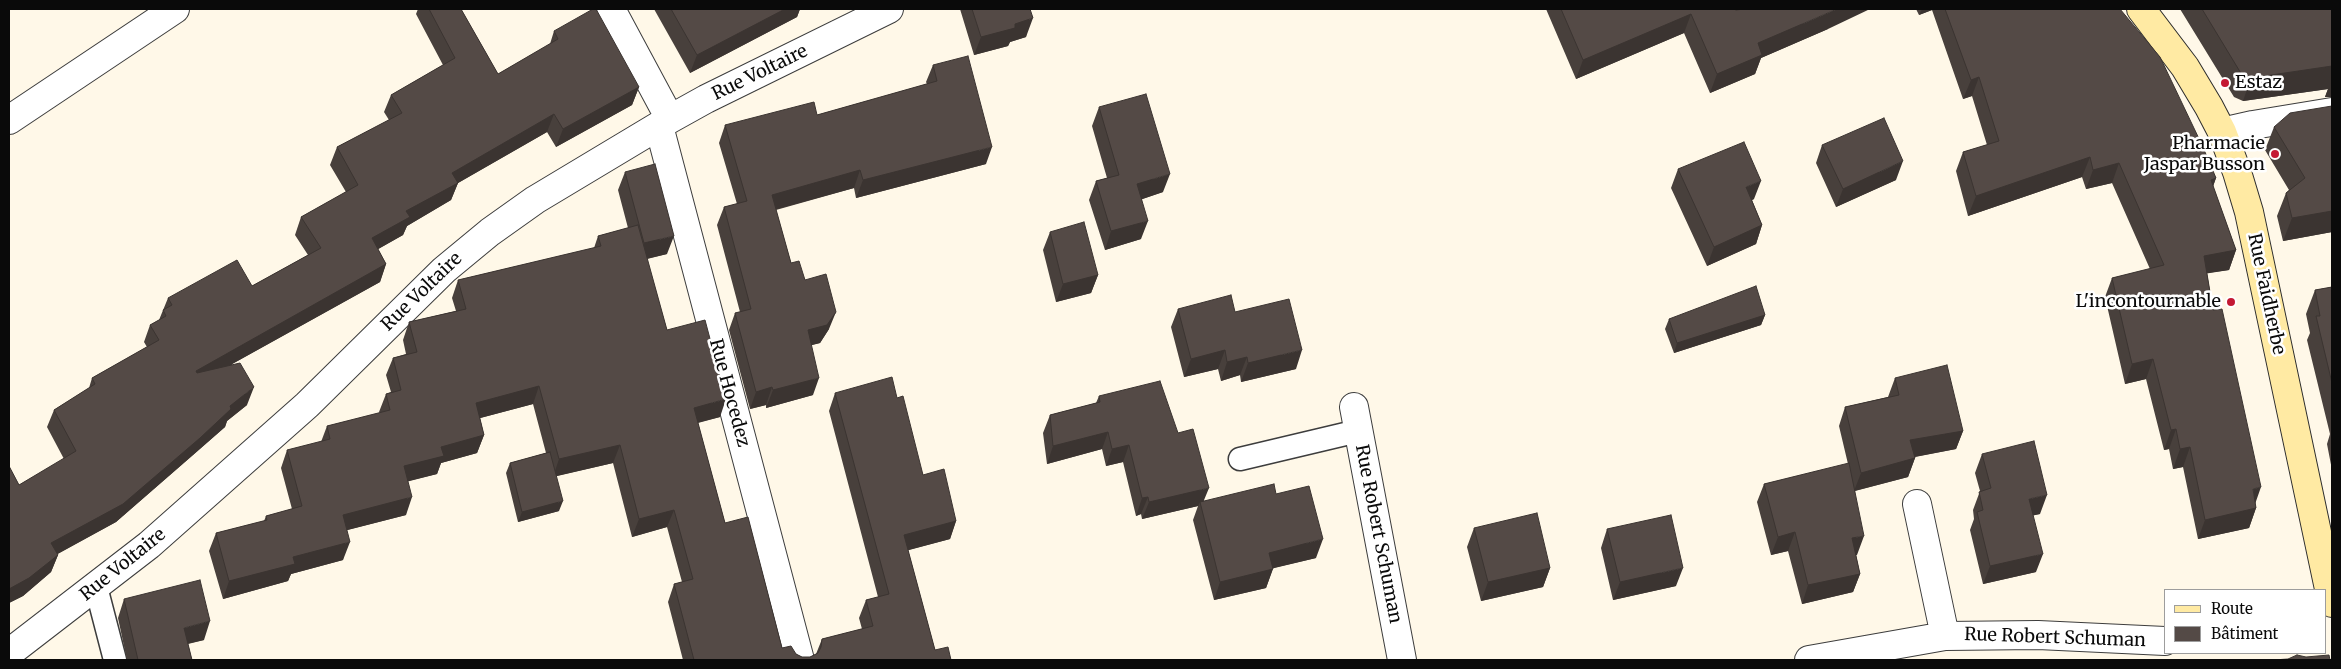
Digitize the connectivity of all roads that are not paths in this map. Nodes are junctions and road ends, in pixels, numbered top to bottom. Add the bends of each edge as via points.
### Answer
1 (175, 9) edge
2 (611, 9) edge
3 (889, 9) edge
4 (2141, 9) edge
5 (2332, 112) edge
6 (9, 120) edge
7 (665, 122) junction
8 (2222, 132) junction
9 (1356, 419) joint
10 (1240, 460) dead end
11 (1916, 504) dead end
12 (96, 587) junction
13 (2332, 603) edge
14 (1945, 636) junction
15 (2164, 641) edge
16 (9, 653) edge
17 (115, 660) edge
18 (800, 660) edge
19 (1402, 660) edge
20 (1809, 660) edge

1 - 6 street
2 - 7 street, Rue Hocedez
3 - 7 street, Rue Voltaire
4 - 8 street, Rue Faidherbe via 2185,67
5 - 8 street
7 - 12 street, Rue Voltaire via 535,200 465,250 307,405 149,545
7 - 18 street, Rue Hocedez
8 - 13 street, Rue Faidherbe via 2249,212
9 - 10 lane
9 - 19 street, Rue Robert Schuman
11 - 14 street, Rue Robert Schuman
12 - 16 street, Rue Voltaire
12 - 17 lane
14 - 15 street, Rue Robert Schuman via 2038,635
14 - 20 street, Rue Robert Schuman

